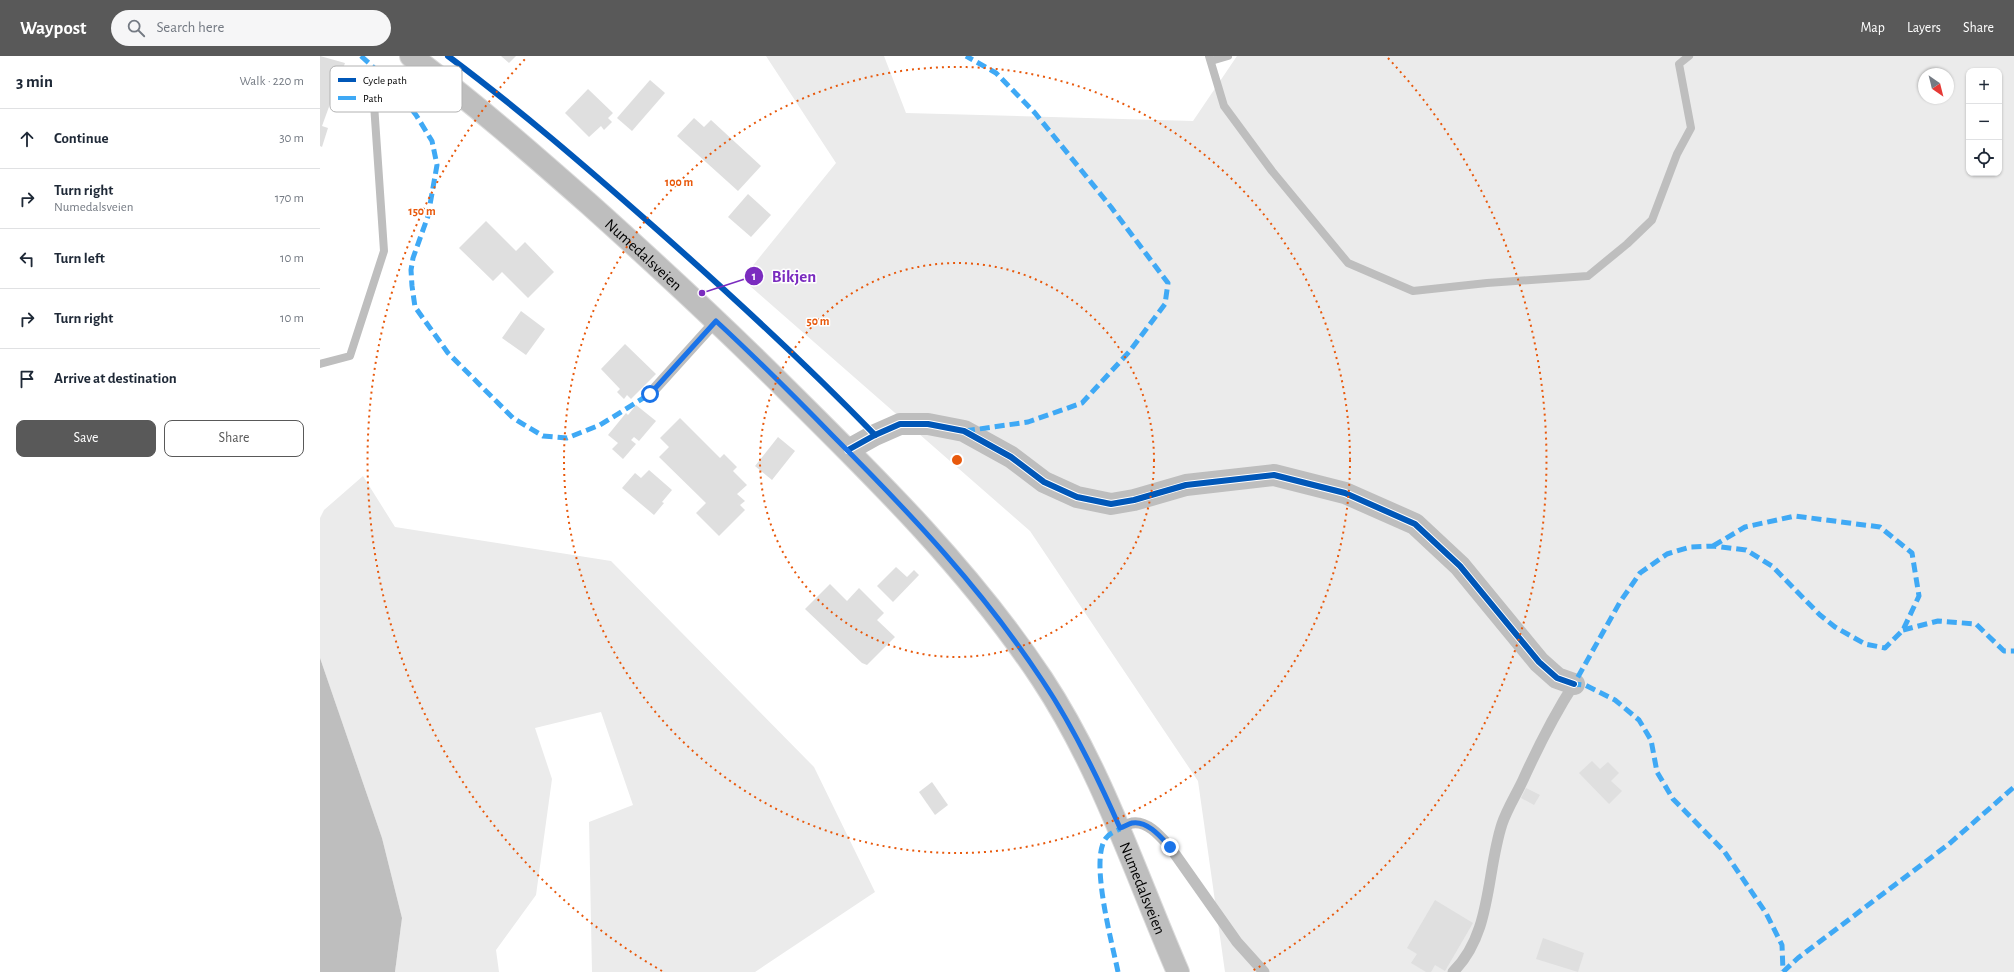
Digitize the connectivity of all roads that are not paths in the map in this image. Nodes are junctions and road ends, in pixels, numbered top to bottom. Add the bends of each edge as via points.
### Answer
1 (411, 56) edge
2 (424, 66) edge
3 (462, 95) edge
4 (716, 321) junction
5 (650, 394) dead end
6 (848, 450) junction
7 (1574, 684) joint
8 (1120, 828) junction
9 (1178, 972) edge
10 (1264, 972) edge
11 (1453, 972) edge

1 - 2 main road, Numedalsveien
3 - 4 main road, Numedalsveien via 543,163
4 - 5 lane
4 - 6 main road, Numedalsveien
6 - 7 main road via 900,424 928,424 964,431 1011,457 1044,482 1077,497 1111,504 1186,485 1274,475 1345,493 1416,524 1460,566 1539,662 1557,678
6 - 8 main road, Numedalsveien via 956,566 1009,633 1068,722
7 - 11 lane via 1554,715 1503,822 1494,854 1487,903 1474,938
8 - 9 main road, Numedalsveien
8 - 10 lane via 1133,823 1142,824 1159,835 1237,942

